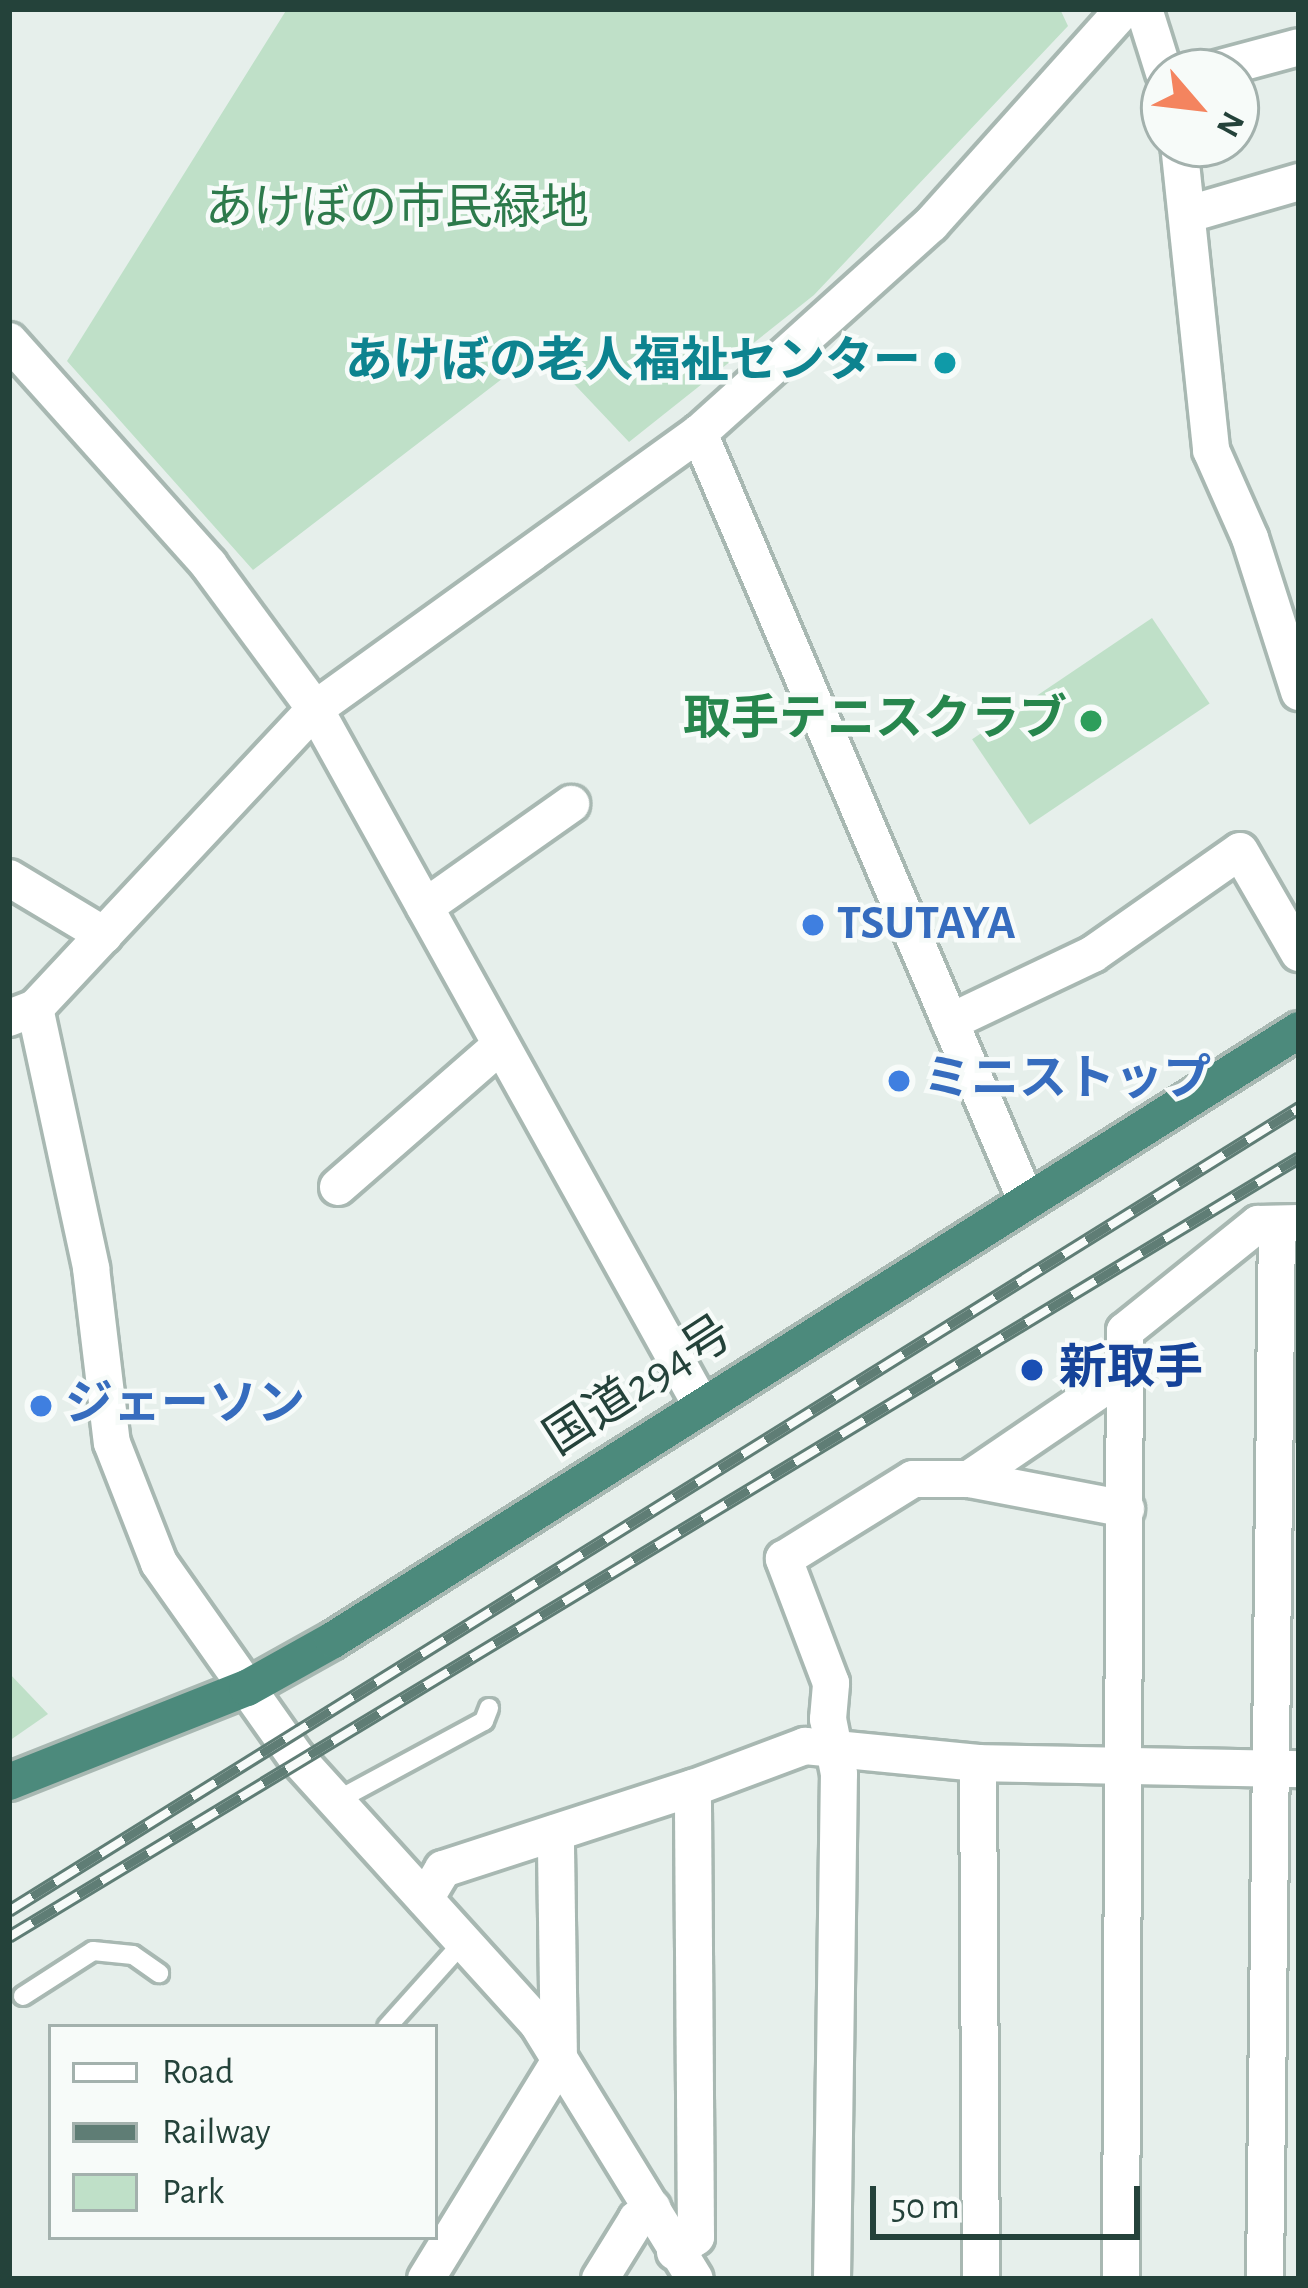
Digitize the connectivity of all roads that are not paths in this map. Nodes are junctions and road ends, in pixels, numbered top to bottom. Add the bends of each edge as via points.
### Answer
1 (1124, 9) edge
2 (1144, 9) edge
3 (1299, 47) edge
4 (1156, 48) edge
5 (1260, 57) edge
6 (1182, 168) edge
7 (1299, 182) edge
8 (1189, 214) junction
9 (9, 341) edge
10 (699, 433) junction
11 (1299, 692) edge
12 (315, 709) junction
13 (571, 803) dead end
14 (9, 878) edge
15 (425, 907) junction
16 (104, 935) junction
17 (1299, 953) edge
18 (22, 1013) edge
19 (950, 1022) junction
20 (1299, 1030) edge
21 (501, 1045) junction
22 (338, 1187) dead end
23 (1026, 1200) junction
24 (1288, 1224) edge
25 (1125, 1372) junction
26 (700, 1403) junction
27 (969, 1479) junction
28 (1126, 1509) junction
29 (248, 1688) junction
30 (489, 1708) dead end
31 (835, 1751) junction
32 (978, 1763) junction
33 (1127, 1767) junction
34 (1283, 1769) edge
35 (9, 1782) edge
36 (693, 1789) junction
37 (337, 1801) junction
38 (556, 1833) junction
39 (425, 1899) junction
40 (466, 1940) junction
41 (159, 1972) dead end
42 (23, 1996) dead end
43 (390, 2024) edge
44 (559, 2062) junction
45 (652, 2208) junction
46 (685, 2265) edge
47 (426, 2279) edge
48 (600, 2279) edge
49 (832, 2279) edge
50 (981, 2279) edge
51 (1121, 2279) edge
52 (1265, 2279) edge

1 - 10 street via 932,224
2 - 4 street
3 - 5 street
6 - 8 street
7 - 8 street
8 - 11 street via 1211,450 1250,538
9 - 12 street via 209,565
10 - 12 street
10 - 19 street
12 - 15 street
12 - 16 street
13 - 15 street
14 - 16 street
15 - 21 street
16 - 18 street
17 - 19 street via 1240,851 1093,954
18 - 29 street via 91,1268 112,1443 159,1563
19 - 23 street
20 - 23 highway, 国道294号
21 - 22 street
21 - 26 street
23 - 26 highway, 国道294号
24 - 25 street via 1258,1224 1126,1331
24 - 34 street
25 - 27 street
25 - 28 street
26 - 29 highway, 国道294号
27 - 28 street
27 - 31 street via 913,1479 784,1559 831,1683
28 - 33 street
29 - 35 highway, 国道294号
29 - 37 street
30 - 37 lane via 484,1721
31 - 32 street
31 - 36 street via 783,1749
31 - 49 street
32 - 33 street
32 - 50 street
33 - 34 street
33 - 51 street
34 - 52 street
36 - 38 street
36 - 46 street via 696,2237
37 - 39 street
38 - 39 street via 443,1869
38 - 44 street
39 - 40 street
40 - 43 lane
40 - 44 street
41 - 42 lane via 133,1955 93,1951
44 - 45 street
44 - 47 street
45 - 46 street
45 - 48 street

